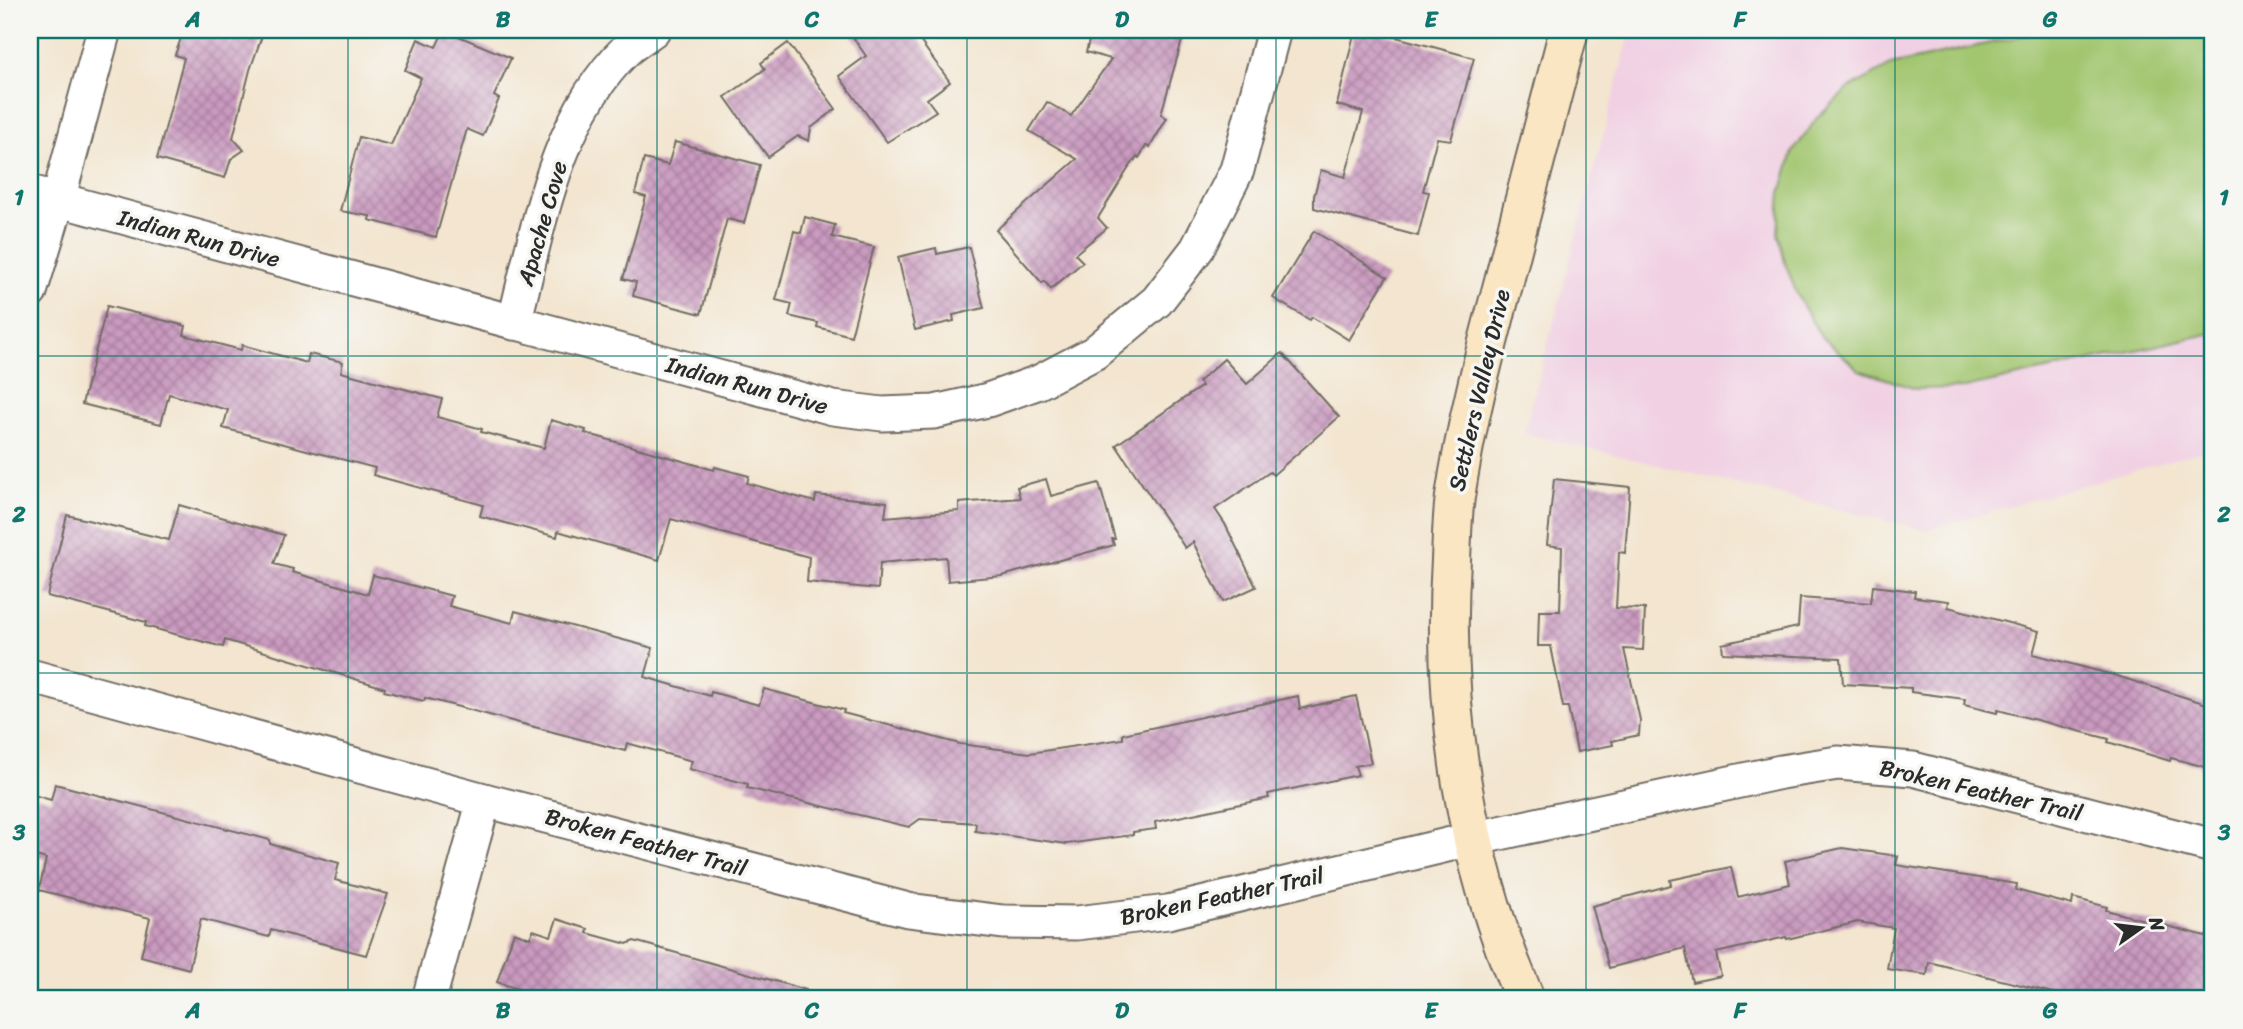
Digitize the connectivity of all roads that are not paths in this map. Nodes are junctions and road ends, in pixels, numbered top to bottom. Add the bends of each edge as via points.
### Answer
1 (104, 30) edge
2 (653, 30) edge
3 (1274, 30) edge
4 (1569, 30) edge
5 (44, 196) edge
6 (30, 292) edge
7 (514, 323) junction
8 (30, 676) edge
9 (484, 800) junction
10 (1472, 839) junction
11 (2213, 846) edge
12 (429, 999) edge
13 (1525, 999) edge

1 - 5 street
2 - 7 street, Apache Cove via 627,49 587,98 554,170
3 - 7 street, Indian Run Drive via 1237,170 1196,249 1157,301 1094,353 1039,382 934,412 845,410
4 - 10 street, Settlers Valley Drive via 1474,397 1455,499 1448,601 1451,690
5 - 6 street
5 - 7 street, Indian Run Drive
8 - 9 street, Broken Feather Trail
9 - 10 street, Broken Feather Trail via 908,910 1003,922 1077,923 1168,912
9 - 12 street
10 - 11 street, Broken Feather Trail via 1838,763 1913,769
10 - 13 street, Settlers Valley Drive via 1506,956

